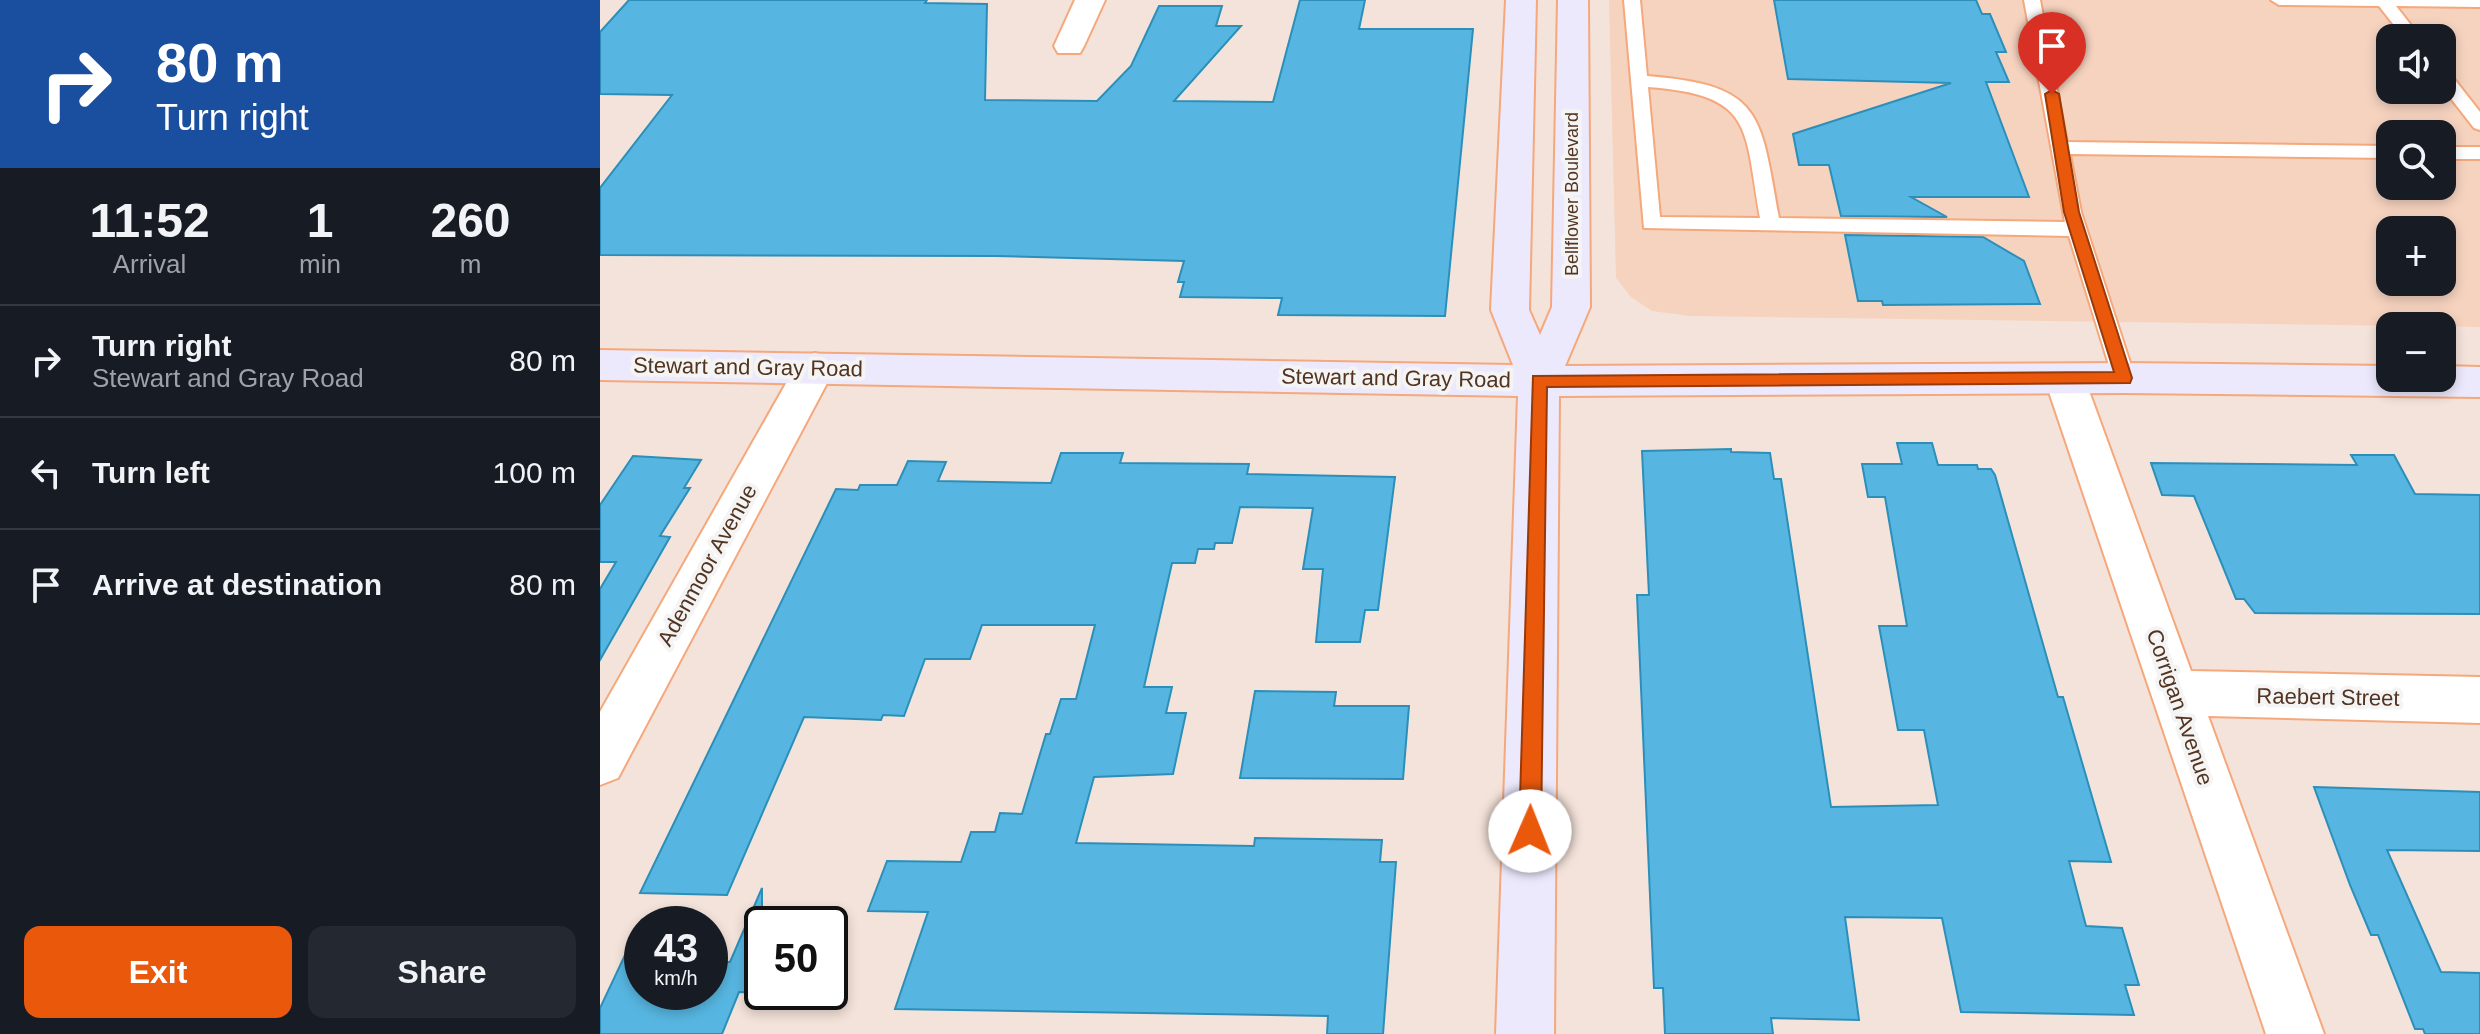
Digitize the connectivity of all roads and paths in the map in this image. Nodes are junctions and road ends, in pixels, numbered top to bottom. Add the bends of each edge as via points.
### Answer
1 (1090, 0) edge
2 (1521, 0) edge
3 (1573, 0) edge
4 (1632, 0) edge
5 (2032, 0) edge
6 (2279, 0) edge
7 (2301, 0) edge
8 (2384, 1) edge
9 (2480, 2) edge
10 (2402, 24) edge
11 (1069, 46) dead end
12 (1639, 81) junction
13 (2456, 93) edge
14 (2480, 124) edge
15 (2060, 148) junction
16 (2376, 152) edge
17 (2456, 153) edge
18 (2480, 153) edge
19 (1771, 225) junction
20 (2076, 229) junction
21 (600, 365) edge
22 (815, 368) junction
23 (2124, 378) junction
24 (2065, 380) junction
25 (1539, 381) junction
26 (2480, 382) edge
27 (2175, 693) junction
28 (2480, 700) edge
29 (600, 761) edge
30 (1525, 1034) edge
31 (2295, 1034) edge

1 - 11 street
2 - 25 main road, Bellflower Boulevard via 1510,310
3 - 25 main road, Bellflower Boulevard via 1571,307
4 - 12 lane
5 - 15 lane
6 - 7 lane
7 - 8 lane
8 - 9 lane
8 - 10 lane
12 - 19 lane via 1691,83 1736,100 1751,125
12 - 19 lane via 1651,223
13 - 14 lane
15 - 16 lane
15 - 20 lane
17 - 18 lane
19 - 20 lane
20 - 23 lane
21 - 22 main road, Stewart and Gray Road
22 - 25 main road, Stewart and Gray Road
22 - 29 street, Adenmoor Avenue
23 - 24 main road, Stewart and Gray Road
23 - 26 main road, Stewart and Gray Road
24 - 25 main road, Stewart and Gray Road
24 - 27 street, Corrigan Avenue
25 - 30 main road, Bellflower Boulevard
27 - 28 street, Raebert Street
27 - 31 street, Corrigan Avenue

